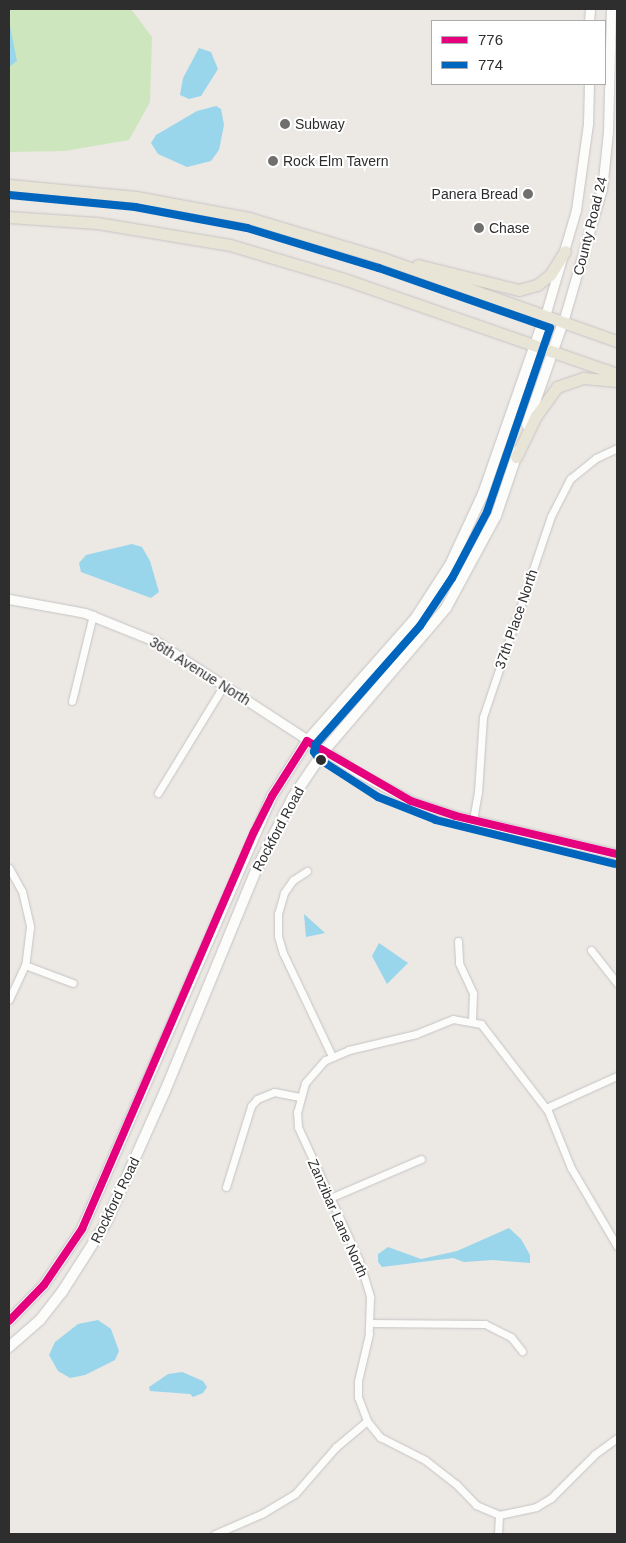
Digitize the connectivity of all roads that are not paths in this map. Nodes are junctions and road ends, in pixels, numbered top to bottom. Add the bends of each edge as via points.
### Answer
1 (611, 9) edge
2 (589, 85) edge
3 (9, 185) edge
4 (9, 216) edge
5 (565, 251) junction
6 (382, 258) junction
7 (544, 316) junction
8 (563, 322) junction
9 (617, 341) edge
10 (536, 346) junction
11 (554, 352) junction
12 (617, 374) edge
13 (617, 381) edge
14 (617, 448) edge
15 (516, 457) junction
16 (9, 599) edge
17 (93, 615) junction
18 (224, 685) junction
19 (72, 701) dead end
20 (307, 741) junction
21 (324, 751) junction
22 (158, 793) dead end
23 (473, 820) junction
24 (617, 854) edge
25 (9, 868) edge
26 (306, 871) dead end
27 (458, 941) dead end
28 (591, 950) dead end
29 (25, 965) junction
30 (73, 982) dead end
31 (617, 983) edge
32 (9, 999) edge
33 (472, 1020) junction
34 (332, 1056) junction
35 (617, 1076) edge
36 (299, 1097) junction
37 (546, 1108) junction
38 (421, 1159) dead end
39 (226, 1187) dead end
40 (330, 1198) junction
41 (615, 1238) edge
42 (617, 1246) edge
43 (9, 1321) edge
44 (370, 1323) junction
45 (9, 1347) edge
46 (522, 1351) dead end
47 (367, 1421) junction
48 (617, 1438) edge
49 (499, 1515) junction
50 (215, 1534) edge
51 (498, 1534) edge

1 - 8 street, County Road 24 via 608,132 602,189
2 - 5 street, County Road 24 via 583,170
3 - 6 main road via 81,190 199,207 249,218
4 - 10 main road via 97,223 230,245 341,278
5 - 6 main road via 550,275 537,286 519,290
5 - 7 street, County Road 24
6 - 7 main road
7 - 8 main road
7 - 10 main road, Rockford Road
8 - 9 main road
8 - 11 main road, Rockford Road
10 - 11 main road
10 - 20 main road, Rockford Road via 483,494 450,565 415,619
11 - 12 main road
11 - 15 main road, Rockford Road
13 - 15 main road via 583,378 557,387 541,408
14 - 23 street, 37th Place North via 596,458 570,479 551,516 482,717 478,792
15 - 21 main road, Rockford Road via 496,516 446,608
16 - 17 street, 36th Avenue North
17 - 18 street, 36th Avenue North via 157,642
17 - 19 street
18 - 20 street, 36th Avenue North
18 - 22 street
20 - 21 street, 36th Avenue North
20 - 43 main road, Rockford Road via 272,796 254,832 82,1229 44,1285
21 - 23 street, 36th Avenue North via 411,801
21 - 45 main road, Rockford Road via 293,797 256,870 165,1091 106,1223 62,1292 40,1320
23 - 24 street, 36th Avenue North
25 - 29 street via 28,909 29,947
26 - 34 street via 292,880 284,893 278,914 278,936
27 - 33 street via 459,963 473,993
28 - 31 street
29 - 30 street
29 - 32 street
33 - 34 street via 453,1019 416,1034
33 - 37 street via 494,1037
34 - 36 street, Zanzibar Lane North via 313,1071
35 - 37 street
36 - 39 street via 274,1092 257,1099 251,1106
36 - 40 street, Zanzibar Lane North via 298,1127
37 - 41 street via 571,1168
38 - 40 street
40 - 44 street, Zanzibar Lane North via 365,1278
41 - 42 street
44 - 46 street via 485,1324 511,1336
44 - 47 street, Zanzibar Lane North via 358,1381 358,1397
47 - 49 street, Zanzibar Lane North via 393,1446 441,1471 476,1505
47 - 50 street via 336,1447 295,1494 263,1513
48 - 49 street via 595,1454 550,1498 528,1510
49 - 51 street

